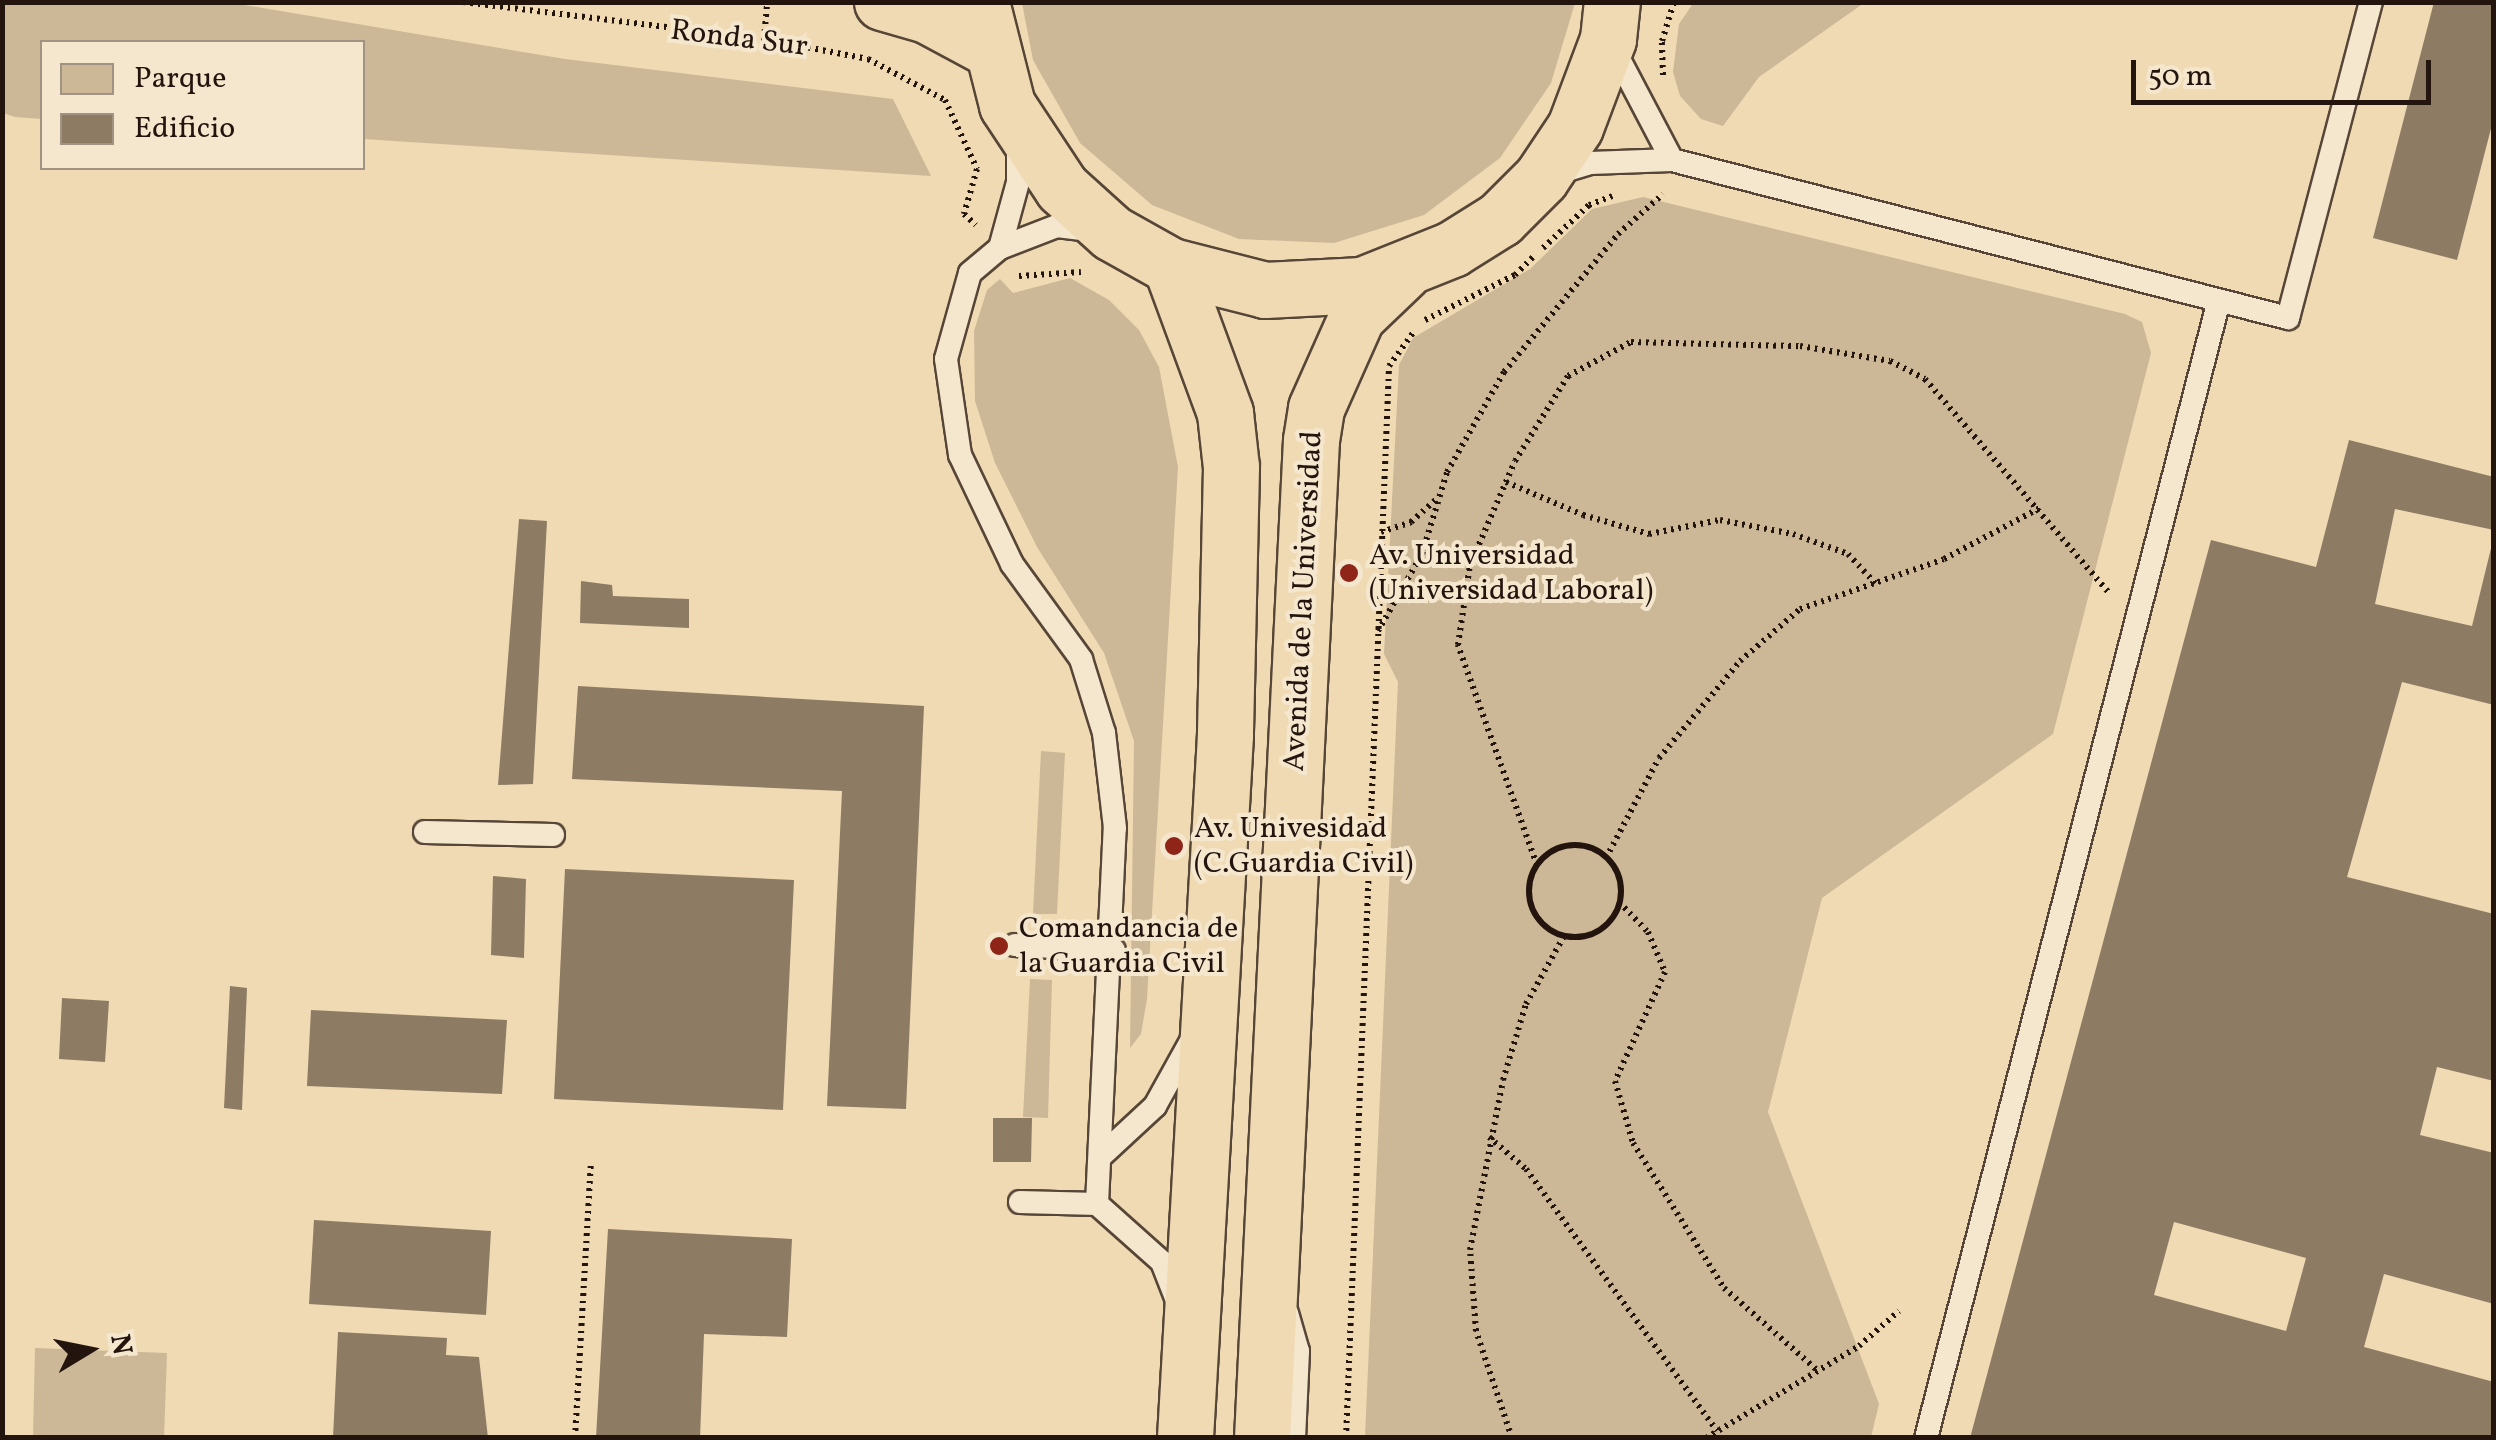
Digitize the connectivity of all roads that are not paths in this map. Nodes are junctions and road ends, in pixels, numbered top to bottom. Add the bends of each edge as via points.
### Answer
1 (882, 2) edge
2 (2370, 2) edge
3 (1610, 21) edge
4 (986, 26) edge
5 (1017, 120) junction
6 (1672, 160) junction
7 (1541, 178) junction
8 (1000, 248) junction
9 (1102, 256) junction
10 (1171, 266) junction
11 (1403, 272) junction
12 (2218, 304) junction
13 (425, 832) dead end
14 (553, 835) dead end
15 (1015, 945) dead end
16 (1114, 950) junction
17 (1211, 981) junction
18 (1100, 1157) junction
19 (1020, 1202) dead end
20 (1097, 1204) junction
21 (1272, 1263) junction
22 (1189, 1362) junction
23 (1185, 1438) edge
24 (1262, 1438) edge
25 (1294, 1438) edge
26 (1926, 1438) edge

1 - 4 highway
2 - 12 lane via 2288,318
3 - 6 lane
3 - 7 highway via 1575,128
4 - 5 highway
5 - 8 lane via 1018,182
5 - 9 highway
6 - 7 lane via 1590,164
6 - 12 lane
7 - 11 highway via 1500,218
8 - 9 lane via 1057,226
8 - 16 lane via 970,273 946,358 960,455 1012,564 1081,659 1108,771
9 - 10 highway
10 - 11 highway via 1265,290 1362,285
10 - 17 highway via 1225,414 1231,467
11 - 21 highway, Avenida de la Universidad via 1358,316 1316,408 1310,440
12 - 26 lane
13 - 14 lane
15 - 16 lane
16 - 18 lane
17 - 18 lane via 1186,1054 1156,1106
17 - 22 highway
18 - 20 lane
19 - 20 lane
20 - 22 lane via 1162,1262 1183,1315
21 - 24 highway, Avenida de la Universidad
21 - 25 lane via 1298,1351
22 - 23 highway

